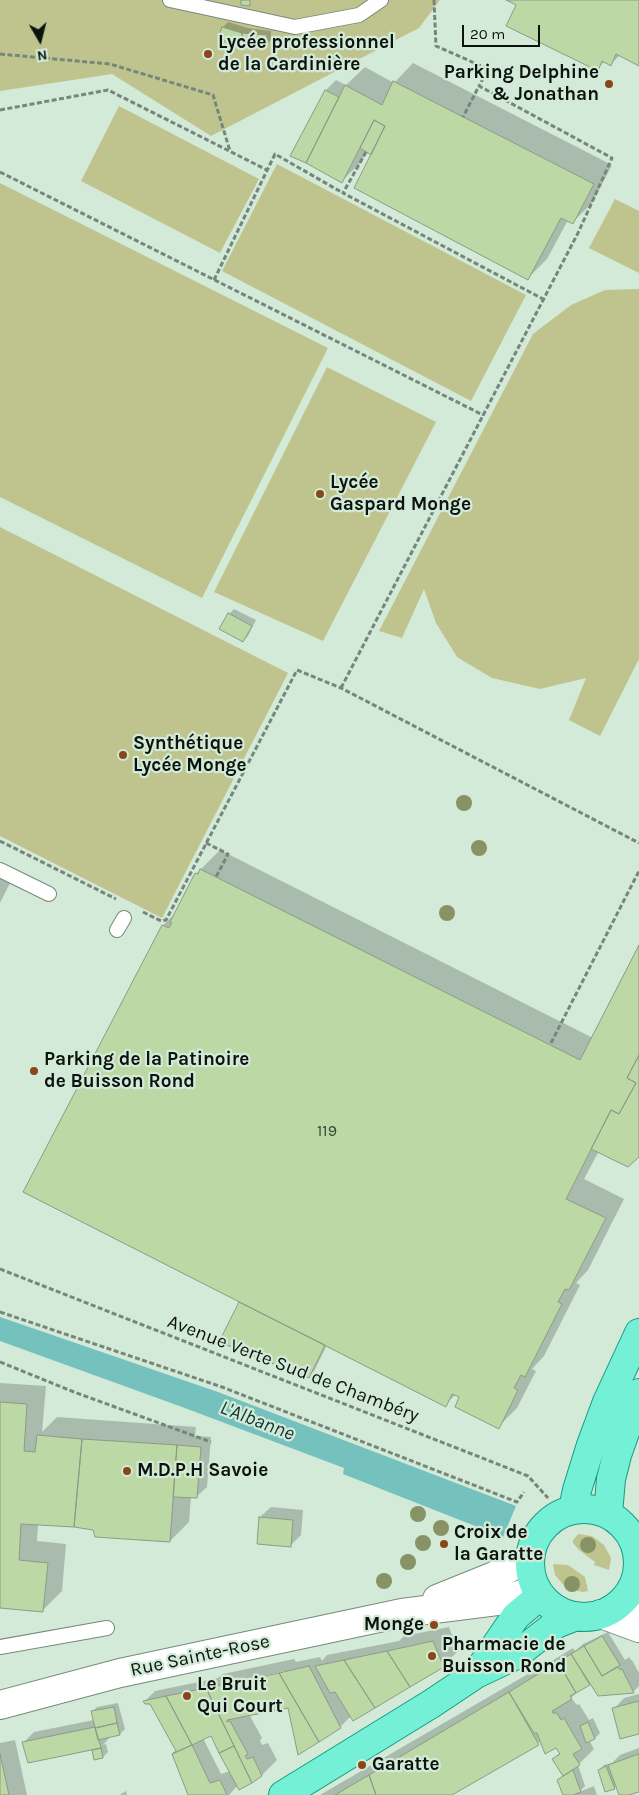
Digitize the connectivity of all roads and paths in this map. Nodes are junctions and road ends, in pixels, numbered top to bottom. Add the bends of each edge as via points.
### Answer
1 (170, 0) edge
2 (381, 0) edge
3 (434, 0) edge
4 (0, 54) edge
5 (480, 86) junction
6 (0, 110) edge
7 (463, 117) dead end
8 (231, 152) junction
9 (366, 152) dead end
10 (267, 170) junction
11 (0, 172) edge
12 (343, 193) junction
13 (214, 280) junction
14 (544, 299) junction
15 (483, 415) junction
16 (341, 688) junction
17 (0, 842) edge
18 (206, 842) junction
19 (639, 843) edge
20 (0, 870) edge
21 (639, 871) edge
22 (216, 877) dead end
23 (49, 894) dead end
24 (552, 1043) dead end
25 (0, 1270) edge
26 (0, 1312) edge
27 (639, 1333) edge
28 (0, 1362) edge
29 (639, 1393) edge
30 (211, 1442) dead end
31 (524, 1492) dead end
32 (568, 1511) junction
33 (608, 1514) junction
34 (636, 1539) edge
35 (529, 1558) junction
36 (538, 1592) junction
37 (635, 1592) edge
38 (402, 1613) junction
39 (601, 1614) junction
40 (574, 1616) junction
41 (107, 1628) dead end
42 (639, 1628) edge
43 (0, 1647) edge
44 (476, 1674) junction
45 (0, 1705) edge
46 (282, 1795) edge

1 - 2 lane via 295,27 360,15
3 - 5 path via 436,46 488,69
4 - 8 path via 110,64 213,95
5 - 7 path
5 - 14 path via 612,158
6 - 8 path via 108,90
8 - 10 path
9 - 12 path
10 - 12 path via 275,154
10 - 13 path
11 - 13 path
12 - 14 path
13 - 15 path
14 - 15 path
15 - 16 path
16 - 18 path via 297,670
16 - 19 path
17 - 18 path via 124,918 161,921 166,920
18 - 22 path via 228,854
20 - 23 lane
21 - 24 path
25 - 32 path, Avenue Verte Sud de Chambéry via 528,1476
26 - 31 path via 222,1387 517,1502
27 - 32 main road via 606,1402
28 - 30 path
29 - 33 main road via 617,1455
32 - 33 main road via 585,1508
32 - 35 main road via 546,1523 532,1545
33 - 34 main road via 623,1524
34 - 37 main road via 638,1569
35 - 36 main road via 530,1574
35 - 38 main road, Rue Sainte-Rose via 494,1576
36 - 38 main road, Rue Sainte-Rose via 505,1600
36 - 40 main road via 549,1605
36 - 44 main road via 516,1616
37 - 39 main road
38 - 45 main road, Rue Sainte-Rose via 120,1673
39 - 40 main road
39 - 42 main road
40 - 44 main road via 556,1624 516,1655
41 - 43 lane
44 - 46 main road

